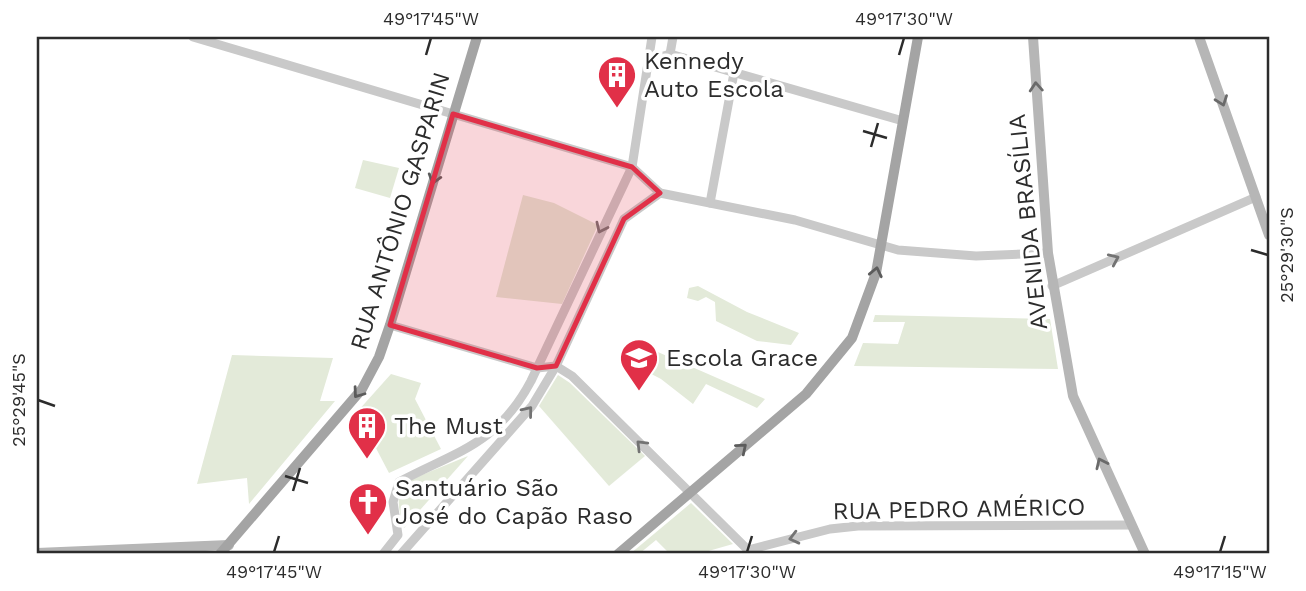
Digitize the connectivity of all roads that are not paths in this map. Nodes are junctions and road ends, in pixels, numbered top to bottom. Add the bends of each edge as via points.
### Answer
1 (193, 37) edge
2 (477, 37) edge
3 (652, 37) edge
4 (673, 37) edge
5 (918, 37) edge
6 (1033, 37) edge
7 (1199, 37) edge
8 (670, 54) junction
9 (648, 61) junction
10 (734, 73) junction
11 (453, 114) junction
12 (903, 121) junction
13 (632, 167) junction
14 (660, 193) junction
15 (1256, 197) junction
16 (710, 203) junction
17 (1269, 235) edge
18 (882, 244) junction
19 (1048, 253) junction
20 (1052, 286) junction
21 (390, 325) junction
22 (556, 366) junction
23 (537, 368) junction
24 (690, 493) junction
25 (1131, 525) junction
26 (229, 545) junction
27 (37, 553) edge
28 (220, 554) edge
29 (383, 554) edge
30 (401, 554) edge
31 (618, 554) edge
32 (1145, 554) edge

1 - 11 street
2 - 11 main road, RUA ANTÔNIO GASPARIN
3 - 9 street
4 - 8 street
5 - 12 main road
19 -> 6 main road, AVENIDA BRASÍLIA
7 -> 15 main road
8 - 9 street
8 - 10 street
9 - 13 street
10 - 12 street
10 - 16 street
11 - 13 street
11 -> 21 main road, RUA ANTÔNIO GASPARIN
12 - 18 main road
13 - 14 street
13 -> 23 street
14 - 16 street
14 - 22 street via 624,219
15 - 17 main road
20 -> 15 street
16 - 18 street
18 - 19 street via 898,250 975,256
24 -> 18 main road via 806,394 844,352 866,308
19 - 20 main road, AVENIDA BRASÍLIA
25 -> 20 main road, AVENIDA BRASÍLIA via 1073,396
21 - 23 street
21 -> 26 main road, RUA ANTÔNIO GASPARIN via 362,389
22 - 23 street
24 -> 22 street via 572,376
30 -> 22 street via 528,412
23 - 29 street via 516,405 481,442 399,482 393,502 398,535
25 -> 24 street, RUA PEDRO AMÉRICO via 858,526 748,550
24 - 31 main road
25 - 32 main road, AVENIDA BRASÍLIA
26 - 27 main road
26 - 28 main road, RUA ANTÔNIO GASPARIN

